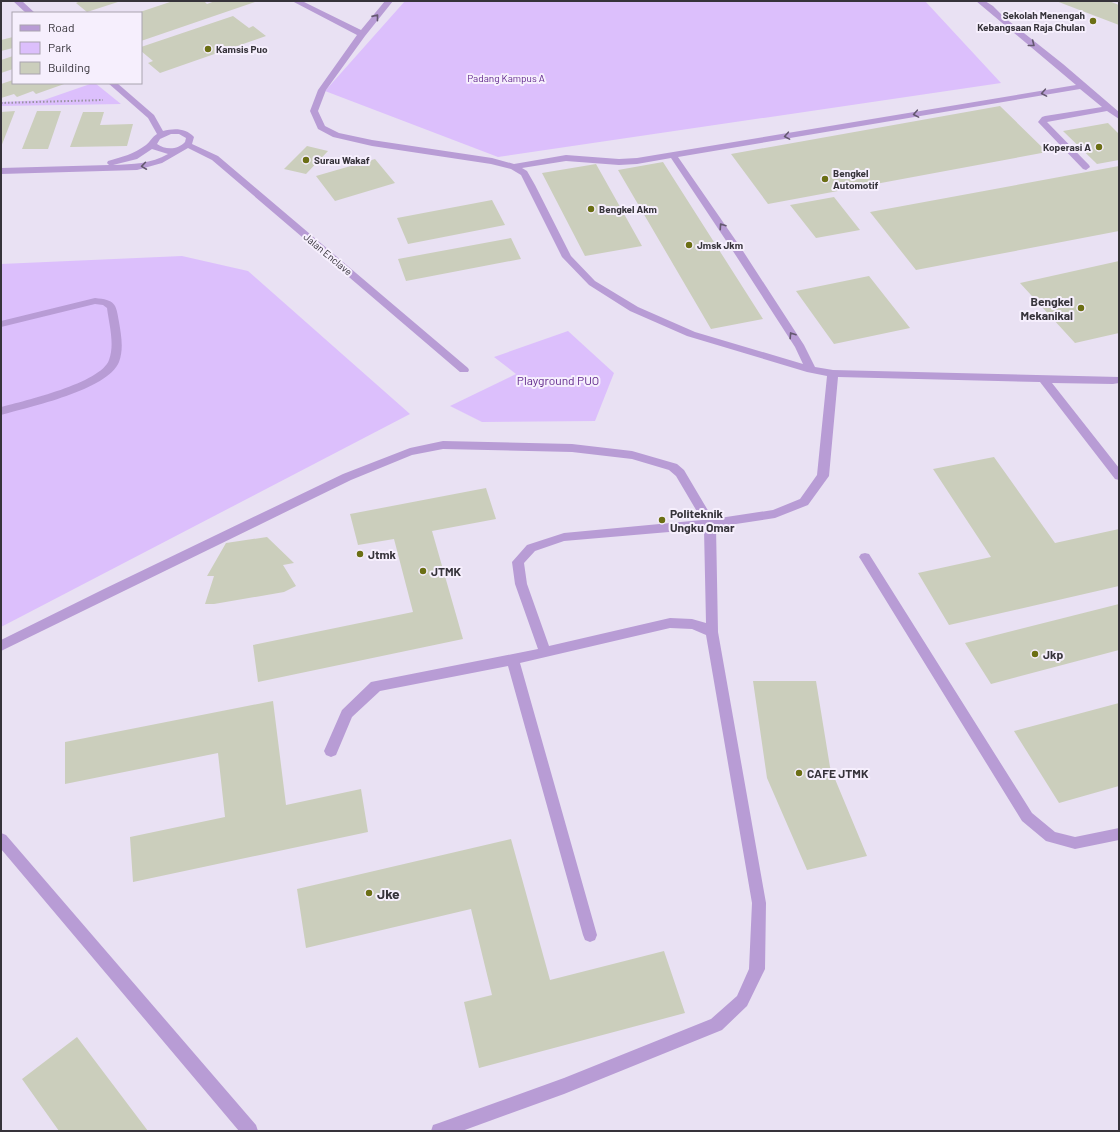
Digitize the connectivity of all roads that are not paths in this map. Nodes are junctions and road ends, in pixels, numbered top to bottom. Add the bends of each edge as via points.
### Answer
1 (17, 1) edge
2 (296, 1) edge
3 (389, 1) edge
4 (980, 1) edge
5 (30, 12) edge
6 (362, 34) junction
7 (113, 84) edge
8 (1082, 86) junction
9 (1109, 108) junction
10 (1119, 116) edge
11 (161, 134) junction
12 (152, 145) junction
13 (188, 145) junction
14 (179, 150) junction
15 (673, 155) junction
16 (514, 167) junction
17 (90, 168) junction
18 (1086, 168) dead end
19 (1, 171) edge
20 (1, 324) edge
21 (464, 370) dead end
22 (811, 370) junction
23 (833, 373) junction
24 (1043, 379) junction
25 (1117, 383) edge
26 (1, 411) edge
27 (1119, 476) edge
28 (710, 524) junction
29 (865, 556) dead end
30 (712, 632) junction
31 (1, 646) edge
32 (545, 652) junction
33 (513, 660) junction
34 (331, 752) dead end
35 (1119, 834) edge
36 (1, 839) edge
37 (590, 935) dead end
38 (250, 1131) edge
39 (440, 1131) edge

1 - 5 street
2 - 6 street
6 -> 3 street
4 -> 8 street
6 - 16 street via 322,90 314,111 321,127 336,135 372,143 492,161
7 - 11 street via 151,117
8 - 9 street
8 -> 15 street
9 - 10 street
9 - 18 street via 1045,119 1042,122
11 - 12 street
11 - 13 street via 175,131 187,134 190,137
12 - 14 street via 160,151
12 - 17 street via 134,157
13 - 14 street
13 - 21 street, Jalan Enclave via 215,158
14 -> 17 street via 166,160 152,165
15 - 16 street via 619,162 566,158
22 -> 15 street via 800,347
16 - 22 street via 524,174 531,185 567,257 592,283 634,309 691,334
17 - 19 street
20 - 26 street via 77,304 106,302 112,307 116,349 114,363 102,376 76,388
22 - 23 street
23 - 24 street
23 - 28 street via 823,476 804,502 775,514
24 - 25 street
24 - 27 street
28 - 30 street
28 - 31 street via 680,472 673,467 632,455 572,448 443,445 410,452 347,477
28 - 32 street via 564,537 532,548 518,562 521,584
29 - 35 street via 1027,817 1051,837 1075,843
30 - 32 street via 703,626 689,623 670,623
30 - 39 street via 759,903 757,969 742,1001 716,1025 564,1086
32 - 33 street
33 - 34 street via 376,686 347,714
33 - 37 street
36 - 38 street

